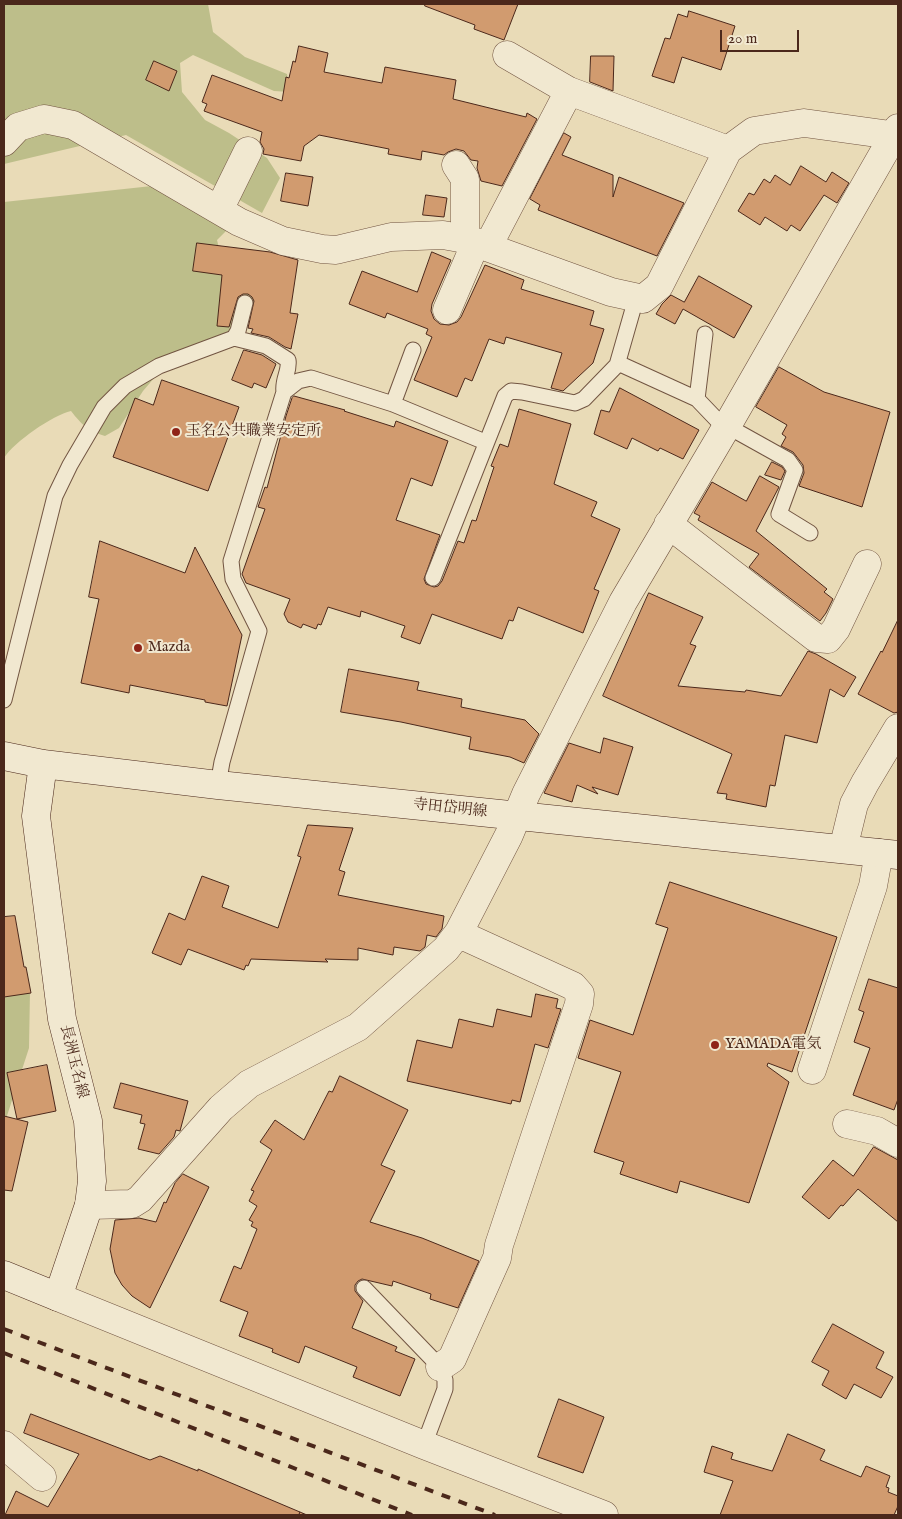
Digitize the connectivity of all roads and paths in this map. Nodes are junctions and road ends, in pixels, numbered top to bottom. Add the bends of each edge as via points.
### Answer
1 (507, 55) dead end
2 (569, 91) junction
3 (897, 133) edge
4 (4, 142) edge
5 (728, 150) junction
6 (248, 151) dead end
7 (456, 165) dead end
8 (219, 210) junction
9 (476, 242) junction
10 (633, 296) junction
11 (245, 303) dead end
12 (447, 310) dead end
13 (705, 334) dead end
14 (234, 338) junction
15 (414, 350) dead end
16 (618, 363) junction
17 (284, 392) junction
18 (697, 399) junction
19 (393, 404) junction
20 (727, 426) junction
21 (486, 442) junction
22 (668, 524) junction
23 (810, 533) dead end
24 (867, 564) dead end
25 (433, 578) dead end
26 (4, 700) edge
27 (898, 728) edge
28 (4, 756) edge
29 (43, 764) junction
30 (218, 785) junction
31 (517, 816) junction
32 (842, 849) junction
33 (888, 854) edge
34 (459, 932) junction
35 (812, 1070) dead end
36 (847, 1124) dead end
37 (898, 1143) edge
38 (89, 1205) junction
39 (4, 1275) edge
40 (364, 1288) dead end
41 (58, 1297) junction
42 (440, 1367) junction
43 (7, 1435) edge
44 (424, 1445) junction
45 (42, 1476) dead end
46 (299, 1513) dead end
47 (304, 1515) edge
48 (604, 1515) edge

1 - 2 street
2 - 5 street
2 - 9 street
3 - 5 street via 804,123 754,131
3 - 20 street
4 - 8 street via 18,127 44,119 73,125
5 - 10 street via 659,286 643,299
6 - 8 street
7 - 9 street via 466,179
8 - 9 street via 238,222 283,241 322,249 336,250 391,237 443,235
9 - 10 street via 611,292
9 - 12 street
10 - 16 lane via 633,310
11 - 14 lane
13 - 18 lane
14 - 17 lane via 266,346 288,360 282,384
14 - 26 lane via 159,366 125,386 104,407 55,496
15 - 19 lane
16 - 18 lane
16 - 21 lane via 575,403 511,391 505,396
17 - 19 lane via 298,381 312,378
17 - 30 lane via 231,561 233,579 258,631
18 - 20 lane
19 - 21 lane
20 - 22 street
20 - 23 lane via 788,460 795,470 779,514
21 - 25 lane
22 - 24 street via 816,638 828,639 836,629
22 - 31 street via 623,602
27 - 32 street via 854,804
28 - 29 street, 寺田岱明線
29 - 30 street, 寺田岱明線
29 - 38 street, 長洲玉名線 via 36,816 62,1019 88,1121 92,1181
30 - 31 street, 寺田岱明線
31 - 32 street, 寺田岱明線
31 - 34 street
32 - 33 street, 寺田岱明線
33 - 35 street via 874,886
34 - 38 street via 446,948 358,1027 248,1084 222,1108 140,1199 132,1204
34 - 42 street via 573,986 580,994 497,1258 452,1359
36 - 37 street via 877,1131
38 - 41 street, 長洲玉名線
39 - 41 street
40 - 42 lane
41 - 44 street
42 - 44 lane via 445,1389
43 - 45 street
44 - 48 street
46 - 47 path

